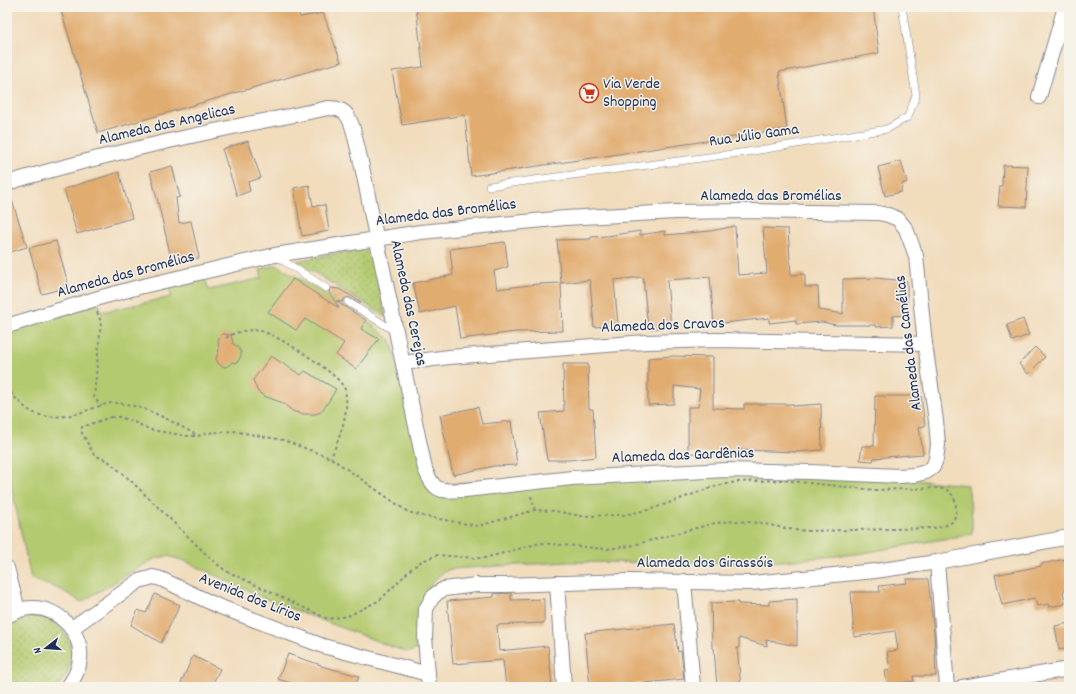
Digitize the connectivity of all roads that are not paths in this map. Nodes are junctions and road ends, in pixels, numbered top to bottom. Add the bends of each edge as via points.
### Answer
1 (902, 7) edge
2 (1065, 7) edge
3 (1039, 97) dead end
4 (336, 108) joint
5 (7, 184) edge
6 (489, 186) dead end
7 (898, 219) joint
8 (377, 238) junction
9 (275, 255) junction
10 (326, 288) dead end
11 (348, 302) dead end
12 (7, 326) edge
13 (397, 332) junction
14 (925, 344) junction
15 (403, 363) junction
16 (933, 467) joint
17 (434, 486) joint
18 (1069, 537) edge
19 (937, 562) junction
20 (7, 568) edge
21 (684, 581) junction
22 (557, 582) junction
23 (12, 613) edge
24 (72, 628) junction
25 (1069, 669) edge
26 (428, 681) edge
27 (74, 686) edge
28 (564, 687) edge
29 (693, 687) edge
30 (947, 687) edge
31 (962, 687) edge

1 - 6 lane, Rua Júlio Gama via 916,95 908,117 887,129 747,152
2 - 3 street
4 - 5 street, Alameda das Angelicas via 247,124 133,150
4 - 8 street, Alameda das Cerejas via 348,117 354,132
7 - 8 street, Alameda das Bromélias via 878,213 675,212 558,218
7 - 14 street, Alameda das Camélias via 906,229 916,256
8 - 9 street, Alameda das Bromélias
8 - 13 street, Alameda das Cerejas
9 - 10 lane
9 - 12 street, Alameda das Bromélias via 139,287
11 - 13 lane
13 - 15 street, Alameda das Cerejas
14 - 15 street, Alameda dos Cravos via 717,340 653,342 449,357
14 - 16 street, Alameda das Camélias via 938,445
15 - 17 street, Alameda das Cerejas via 425,469
16 - 17 street, Alameda das Gardênias via 926,472 900,476 726,470 572,478 451,491 440,490
18 - 19 street, Alameda dos Girassóis
19 - 21 street, Alameda dos Girassóis via 752,583
19 - 30 street
20 - 23 street
21 - 22 street, Alameda dos Girassóis
21 - 29 street
22 - 26 street, Alameda dos Girassóis via 463,586 444,589 437,593 426,610
22 - 28 street
23 - 24 street via 31,608 47,610 61,616
24 - 26 street, Avenida dos Lírios via 139,581 161,579 218,606 323,646
24 - 27 street via 79,642 80,658
25 - 31 street

